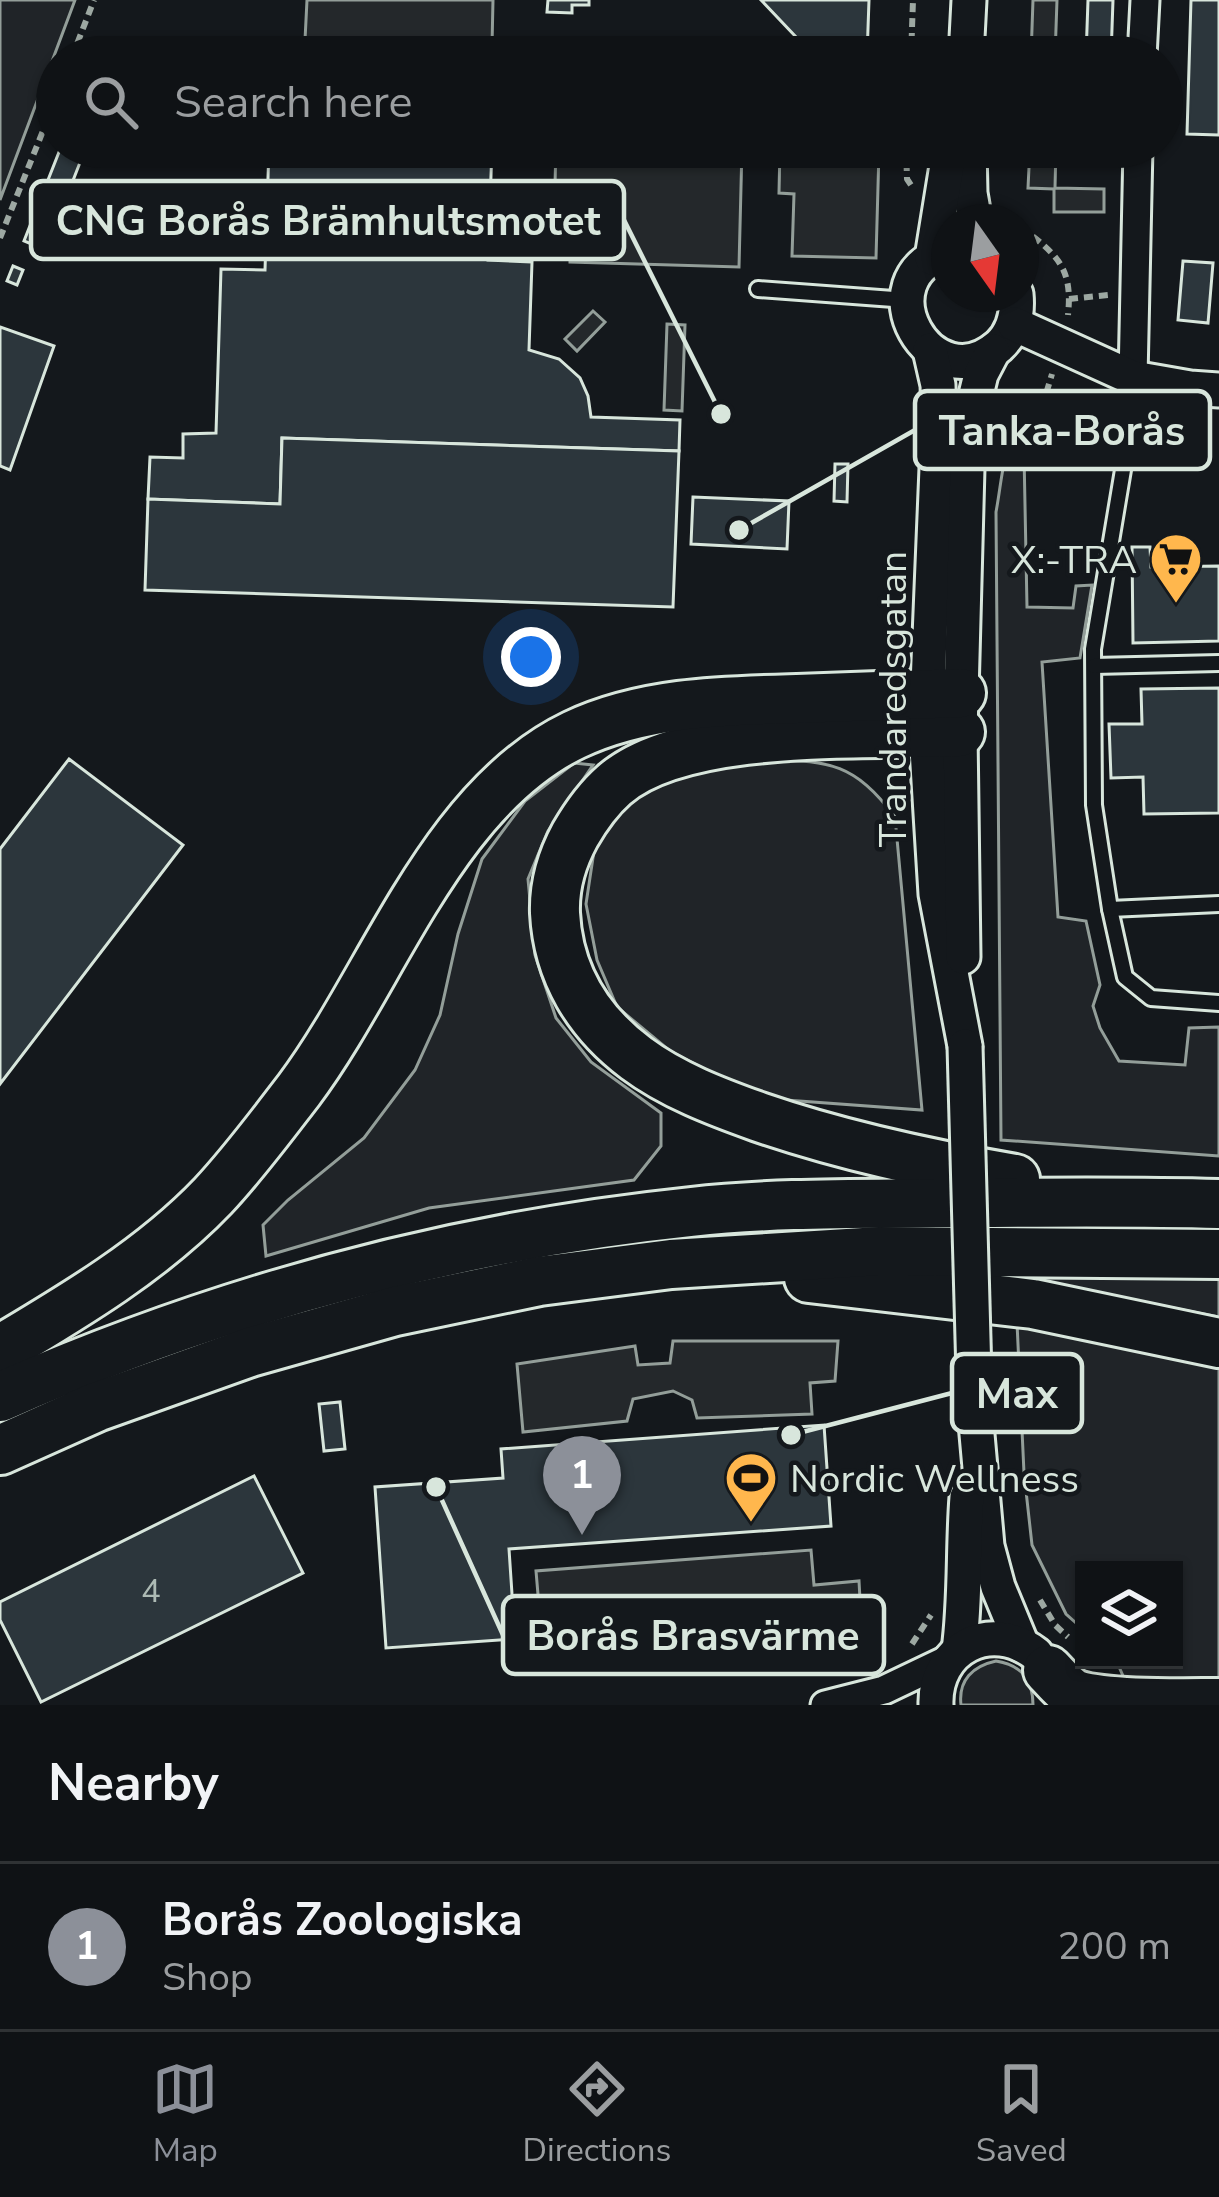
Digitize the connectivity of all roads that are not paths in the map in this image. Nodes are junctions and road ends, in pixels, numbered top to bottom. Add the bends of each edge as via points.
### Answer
1 (969, 0) edge
2 (1145, 0) edge
3 (967, 36) edge
4 (1143, 36) edge
5 (948, 168) edge
6 (969, 168) edge
7 (1138, 168) edge
8 (945, 204) edge
9 (972, 204) edge
10 (931, 262) edge
11 (758, 290) dead end
12 (907, 300) junction
13 (1014, 312) edge
14 (1019, 312) edge
15 (930, 350) junction
16 (993, 351) junction
17 (1133, 378) junction
18 (1219, 390) edge
19 (1219, 663) edge
20 (1094, 666) junction
21 (943, 713) junction
22 (1219, 904) edge
23 (1110, 909) junction
24 (1219, 1003) edge
25 (1142, 1202) junction
26 (1219, 1204) edge
27 (1219, 1254) edge
28 (671, 1264) junction
29 (1219, 1342) edge
30 (0, 1350) edge
31 (0, 1397) edge
32 (975, 1412) junction
33 (0, 1450) edge
34 (955, 1654) junction
35 (1048, 1664) edge
36 (1219, 1703) edge
37 (825, 1705) edge
38 (937, 1705) edge

1 - 3 street
2 - 4 street
5 - 8 street
6 - 9 street
7 - 17 street
10 - 12 street via 914,276
11 - 12 lane
12 - 15 street, Trandaredsgatan via 912,328
13 - 16 street, Trandaredsgatan
14 - 17 street via 1062,346
15 - 16 street via 966,360
15 - 21 street, Trandaredsgatan via 938,386
16 - 21 street, Trandaredsgatan via 970,419
17 - 18 street
17 - 20 lane
19 - 20 lane
20 - 23 lane via 1094,805
21 - 25 highway via 718,743 665,756 616,782 587,813 554,890 564,968 604,1031 638,1060 731,1107 919,1162
21 - 30 highway via 686,704 574,735 523,768 435,868 302,1086 212,1197 145,1256
21 - 32 street, Trandaredsgatan, bridge via 965,1046
22 - 23 lane
23 - 24 lane via 1125,977 1151,998
25 - 26 highway
25 - 31 highway via 695,1211 539,1232 387,1263 213,1313
27 - 28 highway via 880,1251
28 - 29 highway via 1033,1304
28 - 33 highway via 539,1281 374,1316 184,1375
32 - 34 street, Trandaredsgatan
32 - 35 street, Trandaredsgatan via 998,1587
34 - 35 street via 974,1642 1006,1639
34 - 37 street via 884,1690
34 - 38 street, Trandaredsgatan via 939,1679
35 - 36 highway via 1081,1698

